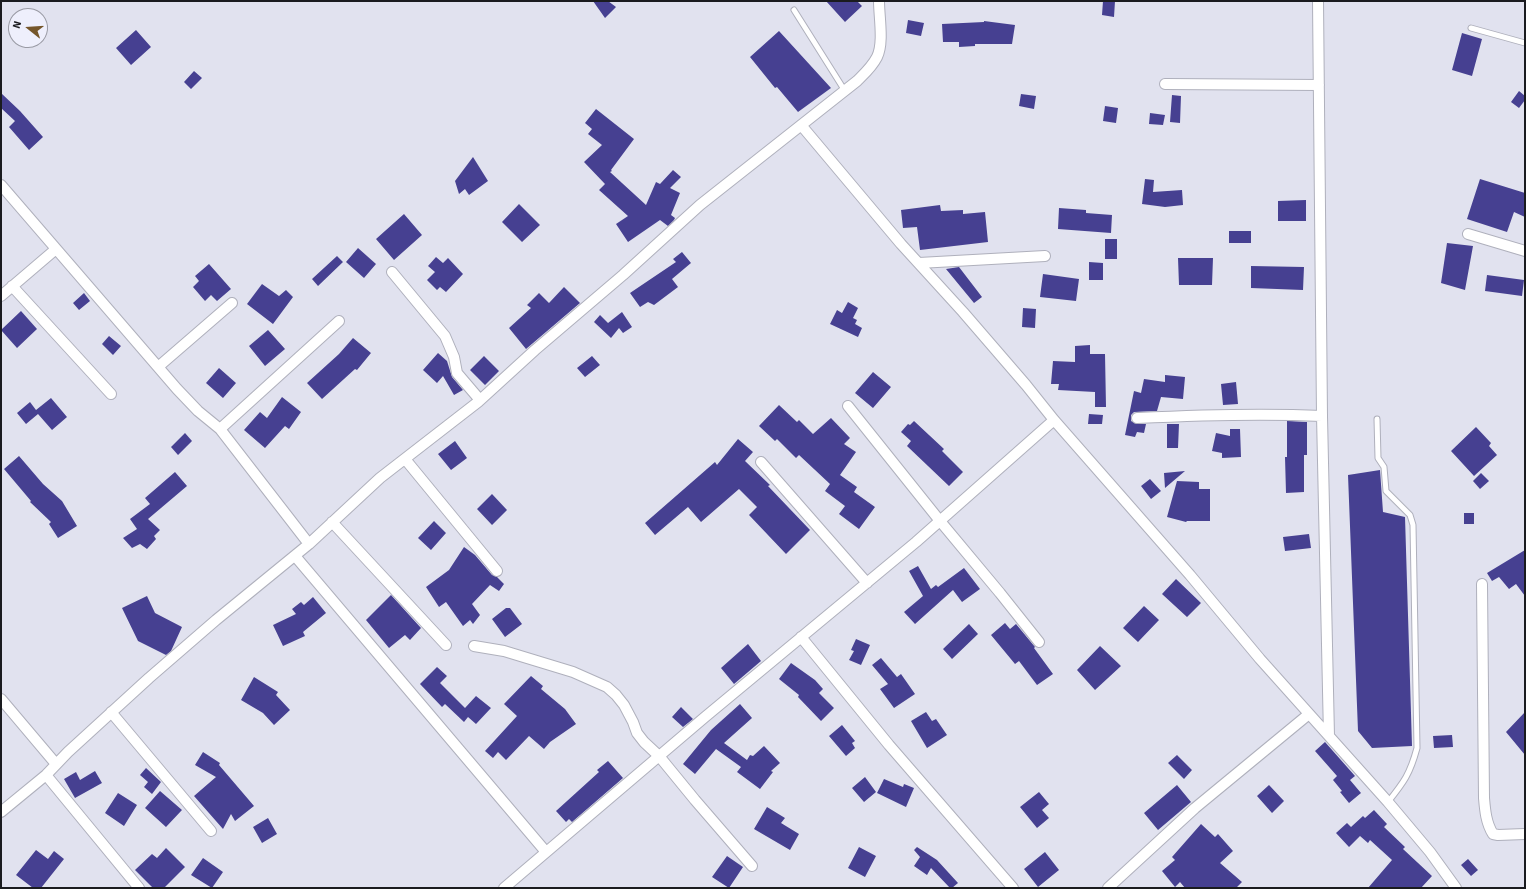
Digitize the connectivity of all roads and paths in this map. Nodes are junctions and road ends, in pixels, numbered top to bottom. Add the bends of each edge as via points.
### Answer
1 (879, 1) edge
2 (1318, 1) edge
3 (794, 10) dead end
4 (1471, 28) dead end
5 (1525, 43) edge
6 (1165, 84) dead end
7 (1319, 85) junction
8 (845, 91) junction
9 (802, 125) junction
10 (1, 185) edge
11 (1468, 234) dead end
12 (56, 249) junction
13 (1525, 251) edge
14 (1045, 256) dead end
15 (919, 263) junction
16 (392, 272) dead end
17 (12, 286) junction
18 (1, 296) edge
19 (232, 303) dead end
20 (339, 321) dead end
21 (158, 367) junction
22 (111, 394) dead end
23 (480, 400) junction
24 (848, 406) dead end
25 (1322, 416) junction
26 (1137, 418) dead end
27 (1376, 418) dead end
28 (1054, 420) junction
29 (220, 429) junction
30 (405, 459) junction
31 (761, 462) dead end
32 (940, 521) junction
33 (332, 522) junction
34 (309, 544) junction
35 (295, 556) junction
36 (497, 571) dead end
37 (867, 583) junction
38 (1482, 584) dead end
39 (801, 637) junction
40 (1039, 642) dead end
41 (446, 645) dead end
42 (474, 646) dead end
43 (1, 699) edge
44 (111, 712) junction
45 (1309, 714) junction
46 (1329, 736) junction
47 (659, 756) junction
48 (56, 764) junction
49 (46, 775) junction
50 (1388, 802) junction
51 (1, 812) edge
52 (211, 831) dead end
53 (1525, 834) edge
54 (546, 852) junction
55 (752, 866) dead end
56 (139, 888) edge
57 (504, 888) edge
58 (1013, 888) edge
59 (1108, 888) edge
60 (1456, 888) edge

1 - 8 street via 880,48 877,57 867,71
2 - 7 street
3 - 8 lane
4 - 5 lane
6 - 7 street
7 - 25 street
8 - 9 street
9 - 15 street
9 - 23 street via 700,205
10 - 12 street
11 - 13 street
12 - 17 street
12 - 21 street
14 - 15 street
15 - 28 street
16 - 23 street via 445,336 454,357 457,373
17 - 18 street
17 - 22 street
19 - 21 street
20 - 29 street
21 - 29 street via 198,411
23 - 30 street
24 - 32 street
25 - 26 street via 1280,414
25 - 46 street
27 - 50 lane via 1378,458 1384,467 1386,491 1410,515 1412,524 1417,748 1406,779
28 - 32 street
28 - 45 street
29 - 34 street
30 - 33 street
30 - 36 street
31 - 37 street
32 - 37 street
32 - 40 street
33 - 34 street
33 - 41 street
34 - 35 street
35 - 44 street via 216,620
35 - 54 street
37 - 39 street
38 - 53 street via 1485,812 1491,831 1495,835
39 - 47 street
39 - 58 street via 889,745
42 - 47 street via 504,651 573,672 607,687 624,705 637,733
43 - 48 street
44 - 48 street
44 - 52 street
45 - 46 street
45 - 59 street via 1195,808
46 - 50 street
47 - 54 street
47 - 55 street
48 - 49 street
49 - 51 street
49 - 56 street
50 - 60 street
54 - 57 street

